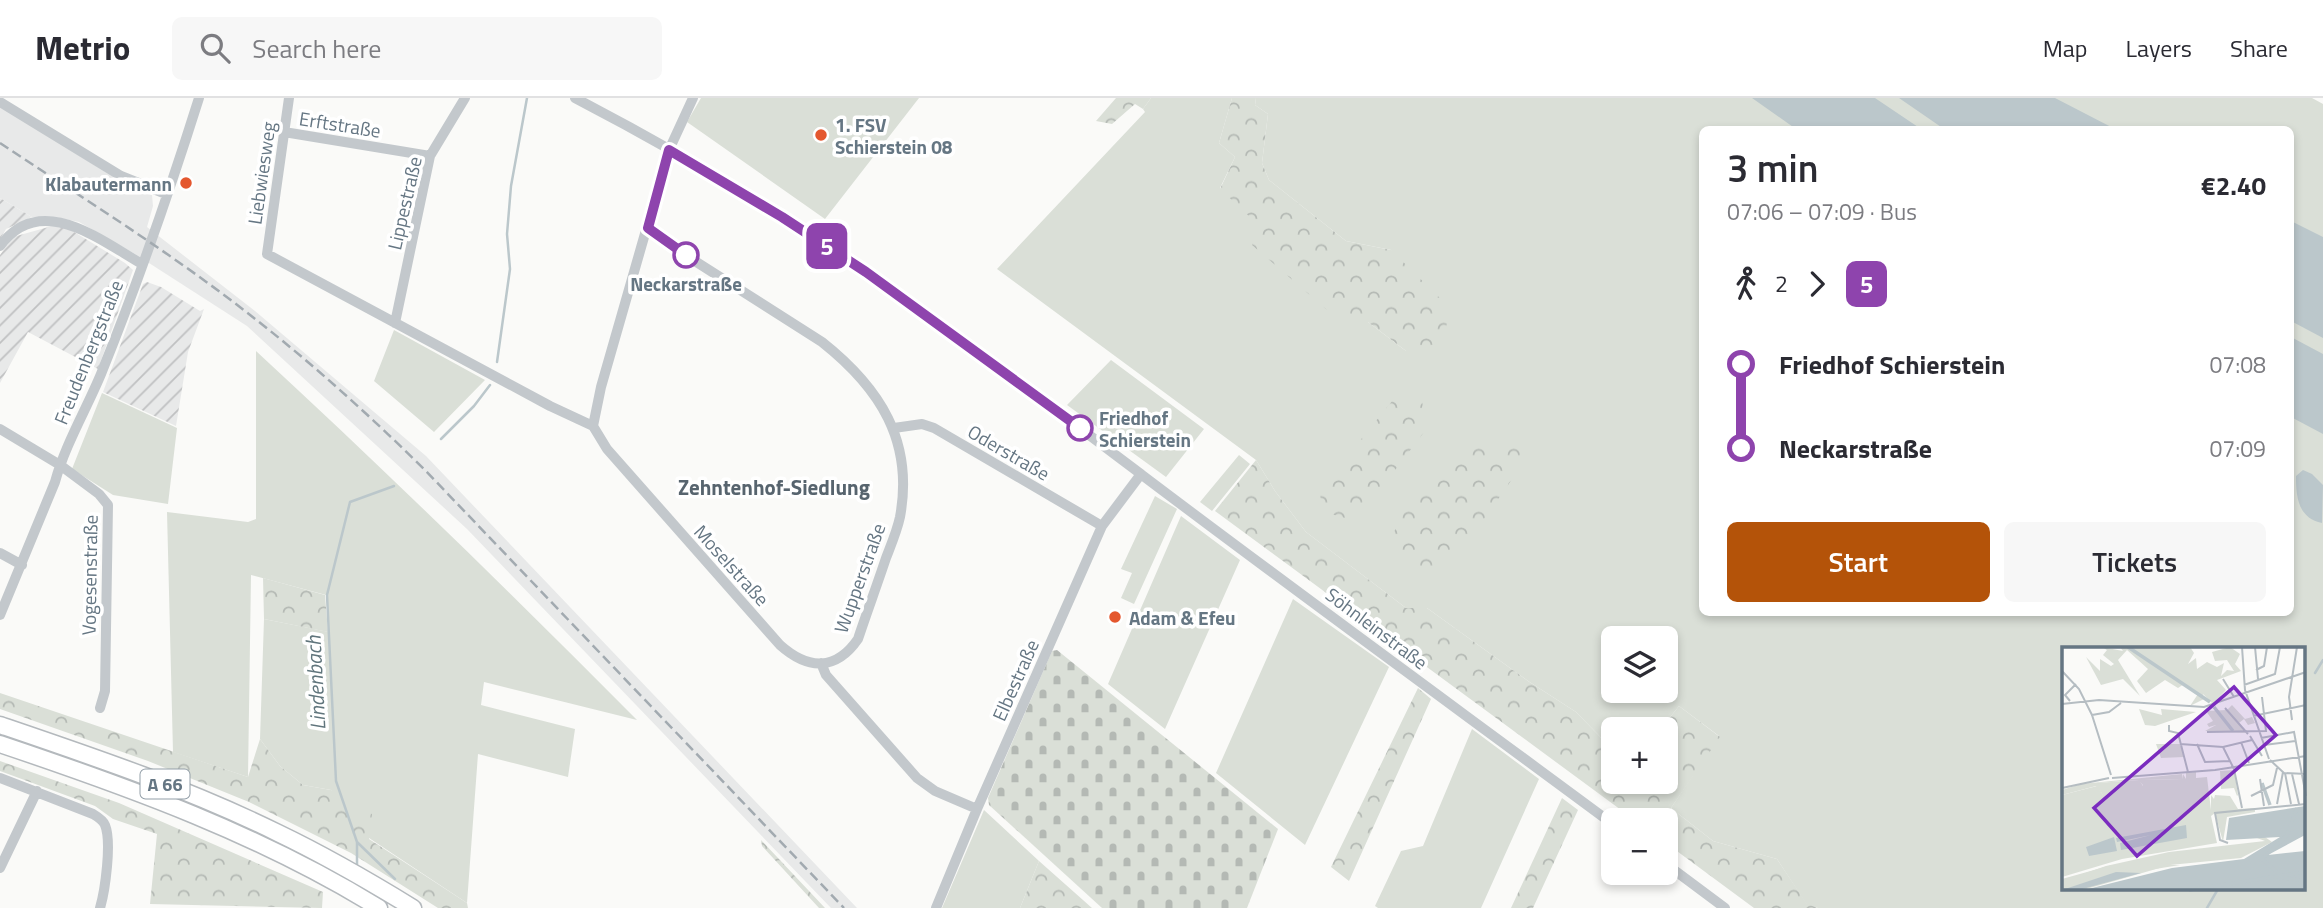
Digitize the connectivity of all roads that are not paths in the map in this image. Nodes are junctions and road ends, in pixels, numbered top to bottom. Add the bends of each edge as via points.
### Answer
1 (289, 98) edge
2 (465, 98) edge
3 (575, 98) edge
4 (693, 98) edge
5 (197, 99) edge
6 (0, 102) edge
7 (284, 132) junction
8 (669, 150) junction
9 (430, 156) junction
10 (166, 194) junction
11 (648, 228) junction
12 (0, 246) edge
13 (142, 264) junction
14 (395, 323) junction
15 (593, 426) junction
16 (894, 428) junction
17 (0, 429) edge
18 (60, 465) junction
19 (1141, 474) junction
20 (1102, 527) junction
21 (0, 553) edge
22 (22, 565) junction
23 (0, 615) edge
24 (821, 663) junction
25 (100, 708) dead end
26 (0, 725) edge
27 (0, 744) edge
28 (0, 778) edge
29 (37, 791) junction
30 (977, 809) junction
31 (1601, 815) edge
32 (0, 868) edge
33 (1678, 873) edge
34 (372, 904) edge
35 (100, 908) edge
36 (413, 908) edge
37 (936, 908) edge
38 (1726, 908) edge

1 - 7 street, Liebwiesweg
2 - 9 street, Lippestraße
3 - 8 street, Söhnleinstraße
4 - 8 street
5 - 10 street, Freudenbergstraße
6 - 10 street via 121,176
7 - 9 street, Erftstraße
7 - 14 street, Liebwiesweg via 267,254
8 - 11 street
8 - 19 street, Söhnleinstraße via 866,272
9 - 14 street, Lippestraße
10 - 13 street, Freudenbergstraße
11 - 15 street
11 - 16 street, Wupperstraße via 831,349 866,383
12 - 13 street via 13,232 32,223 57,221 84,230
13 - 18 street, Freudenbergstraße
14 - 15 street
15 - 24 street, Moselstraße via 607,449 780,645 802,659
16 - 20 street, Oderstraße via 922,424 934,428
16 - 24 street, Wupperstraße via 903,480 897,529 858,639 839,659
17 - 18 street
18 - 22 street, Freudenbergstraße
18 - 25 street, Vogesenstraße via 108,505 105,691
19 - 20 street, Elbestraße
19 - 31 street, Söhnleinstraße
20 - 30 street, Elbestraße
21 - 22 street
22 - 23 street, Freudenbergstraße
24 - 30 street via 826,675 917,778
26 - 36 highway, A 66 via 178,788 277,832
27 - 34 highway, A 66 via 172,806 317,872
28 - 29 street
29 - 32 street
29 - 35 street via 103,821 106,879
30 - 37 street, Elbestraße
33 - 38 street

